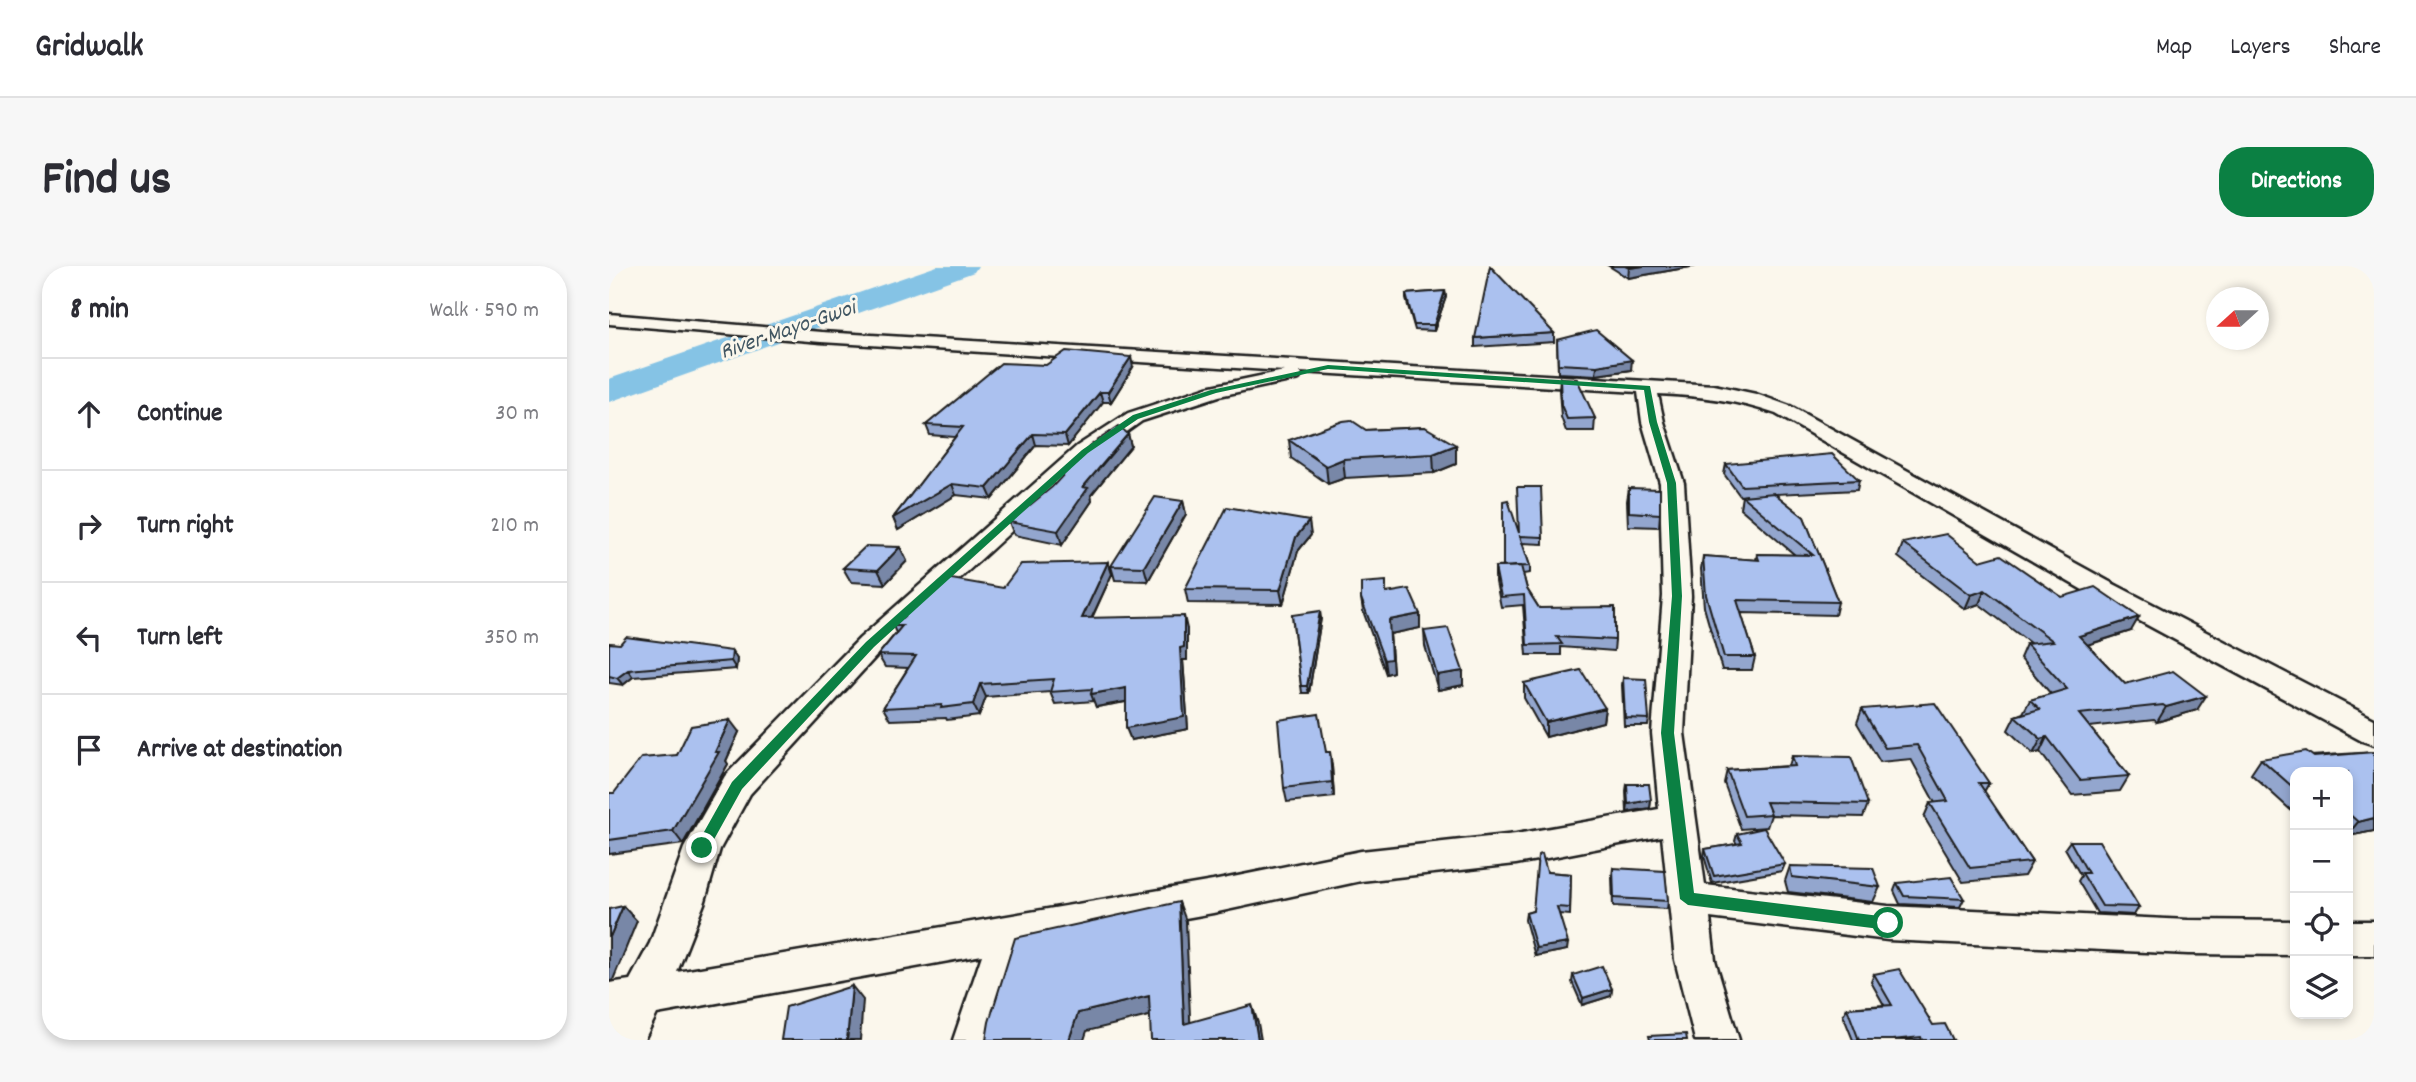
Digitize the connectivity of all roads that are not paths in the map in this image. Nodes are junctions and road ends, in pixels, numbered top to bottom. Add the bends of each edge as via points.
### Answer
1 (609, 318) edge
2 (1328, 367) junction
3 (1647, 388) junction
4 (2374, 733) edge
5 (1678, 819) junction
6 (1688, 899) junction
7 (1010, 932) junction
8 (2290, 938) edge
9 (2353, 938) edge
10 (2374, 938) edge
11 (626, 1000) edge
12 (621, 1040) edge
13 (975, 1040) edge
14 (1717, 1040) edge

1 - 2 street via 821,337
2 - 3 street
2 - 11 street via 1214,391 1136,417 1085,452 870,645 737,785 702,848 668,949
3 - 4 street via 1714,391 1783,410 2098,587
3 - 5 street via 1672,483 1677,596 1668,733
5 - 6 street
5 - 7 street via 1516,849 1361,866
6 - 8 street via 1888,923
6 - 14 street via 1695,960
7 - 11 street
7 - 13 street
9 - 10 street
11 - 12 street

